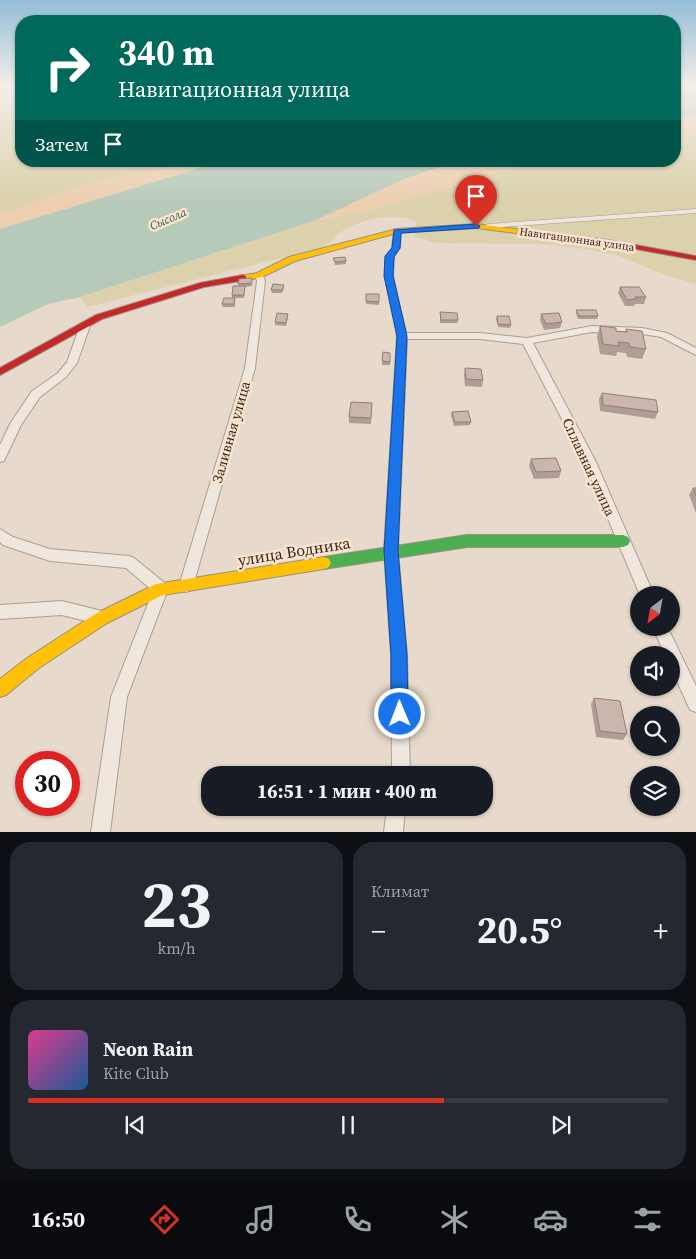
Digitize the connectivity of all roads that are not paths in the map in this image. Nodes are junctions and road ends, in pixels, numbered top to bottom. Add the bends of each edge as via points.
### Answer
1 (696, 211) edge
2 (476, 226) junction
3 (397, 231) junction
4 (696, 258) edge
5 (259, 275) junction
6 (85, 326) junction
7 (402, 336) junction
8 (528, 341) junction
9 (696, 352) edge
10 (0, 372) edge
11 (0, 458) edge
12 (0, 534) edge
13 (623, 541) junction
14 (391, 551) junction
15 (186, 586) junction
16 (643, 586) edge
17 (161, 589) junction
18 (0, 612) edge
19 (102, 618) junction
20 (665, 636) edge
21 (0, 689) edge
22 (696, 704) edge
23 (401, 766) edge
24 (395, 816) edge
25 (100, 832) edge
26 (393, 832) edge

1 - 2 lane
2 - 3 street, Навигационная улица
2 - 4 street, Навигационная улица via 608,242
3 - 5 street, Навигационная улица via 292,259
3 - 7 street via 396,248 390,256 389,276
5 - 6 street, Навигационная улица via 203,285 99,317
5 - 15 street, Заливная улица via 261,281 250,368
6 - 10 street, Навигационная улица
6 - 11 street via 72,363 62,375 36,394 16,424
7 - 8 street via 480,336
7 - 14 street
8 - 9 street via 592,329 642,332 664,335
8 - 13 street, Сплавная улица via 590,462
12 - 17 street via 8,541 50,555 129,562
13 - 14 street, улица Водника via 467,541
13 - 16 street, Сплавная улица
14 - 15 street, улица Водника
14 - 23 street via 399,655
15 - 17 street, улица Водника
17 - 19 street, улица Водника
17 - 25 street via 119,697
18 - 19 street via 62,608
19 - 21 street, улица Водника
20 - 22 street
24 - 26 street

